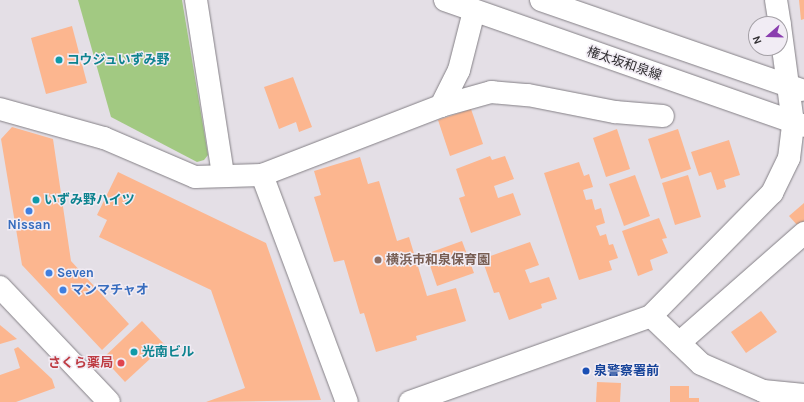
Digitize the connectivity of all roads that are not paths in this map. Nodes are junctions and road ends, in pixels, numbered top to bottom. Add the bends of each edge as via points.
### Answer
1 (196, 0) edge
2 (445, 0) edge
3 (541, 0) edge
4 (776, 0) edge
5 (570, 5) edge
6 (474, 11) junction
7 (779, 16) edge
8 (788, 55) edge
9 (797, 89) edge
10 (441, 106) junction
11 (0, 109) edge
12 (663, 116) dead end
13 (799, 125) edge
14 (223, 175) junction
15 (262, 175) junction
16 (804, 233) edge
17 (0, 287) edge
18 (651, 316) junction
19 (679, 342) junction
20 (804, 395) edge
21 (109, 402) edge
22 (347, 402) edge
23 (410, 402) edge

1 - 14 street
2 - 6 street, 権太坂和泉線
3 - 5 street
4 - 7 street
5 - 9 street
6 - 10 street via 459,70
6 - 13 street, 権太坂和泉線
8 - 9 street
9 - 13 street
10 - 12 street via 491,92 528,95 615,112
10 - 15 street
11 - 14 street via 104,138 195,177
13 - 18 street via 789,158 772,193
14 - 15 street
15 - 22 street
16 - 19 street
17 - 21 street
18 - 19 street
18 - 23 street
19 - 20 street via 701,364 763,391

